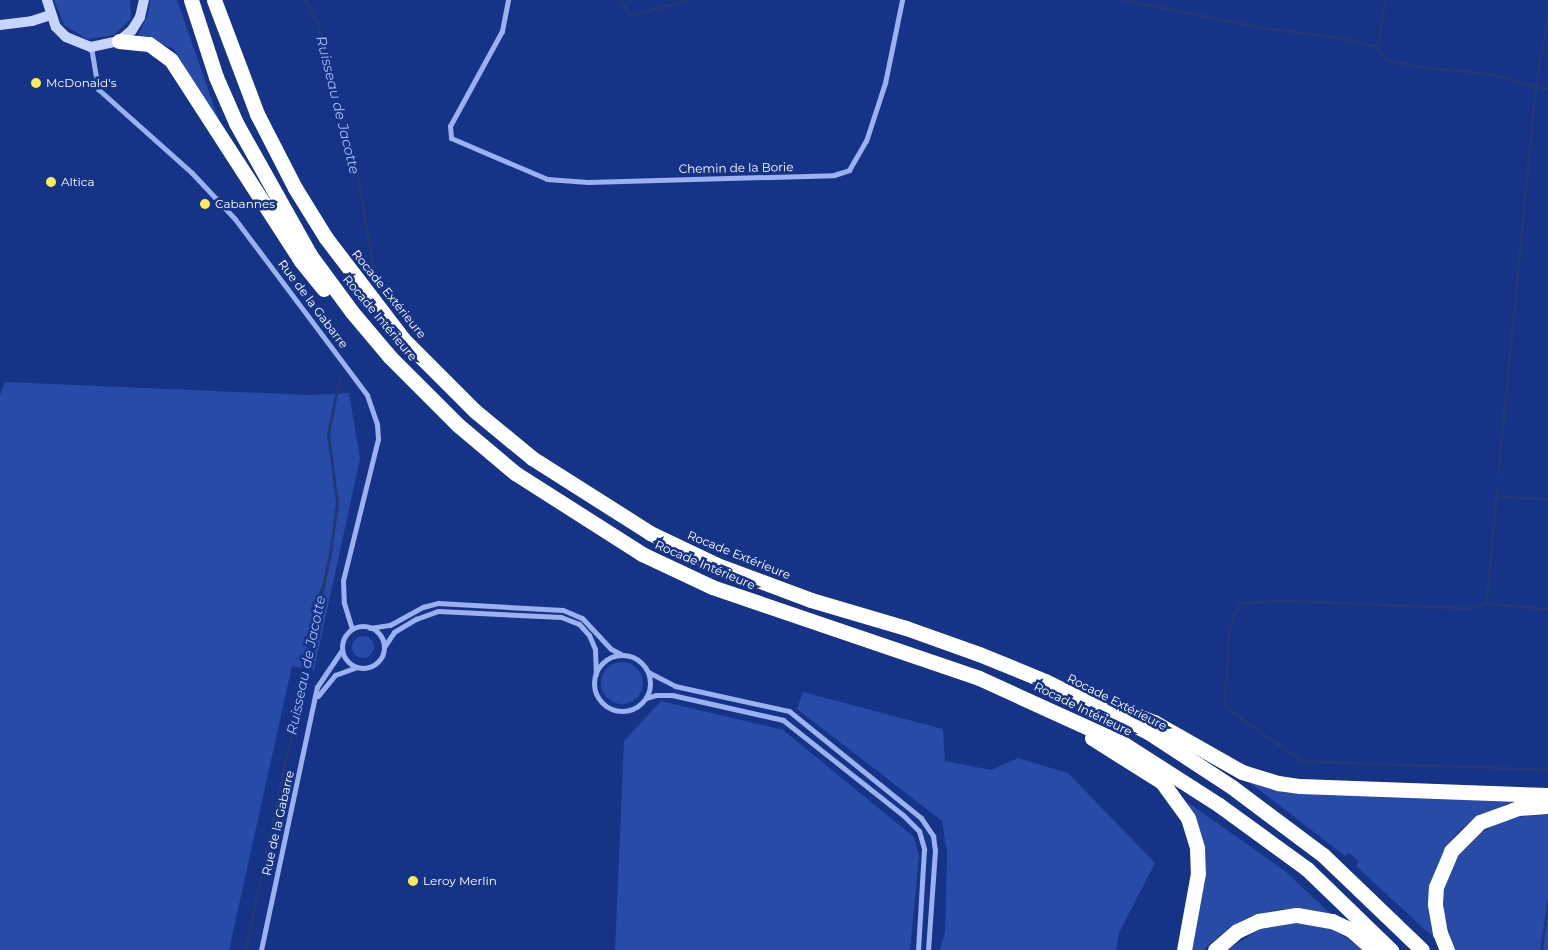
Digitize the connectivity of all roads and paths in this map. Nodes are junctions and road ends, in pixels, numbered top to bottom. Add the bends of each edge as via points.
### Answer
1 (47, 0) edge
2 (144, 0) edge
3 (191, 0) edge
4 (214, 0) edge
5 (508, 0) edge
6 (902, 0) edge
7 (50, 15) junction
8 (0, 25) edge
9 (119, 41) junction
10 (91, 47) junction
11 (390, 358) junction
12 (370, 628) junction
13 (352, 630) junction
14 (384, 647) junction
15 (342, 650) junction
16 (623, 655) junction
17 (357, 667) junction
18 (648, 672) junction
19 (596, 674) junction
20 (1045, 681) junction
21 (646, 698) junction
22 (316, 701) junction
23 (1034, 701) junction
24 (1548, 795) edge
25 (1548, 806) edge
26 (261, 950) edge
27 (918, 950) edge
28 (928, 950) edge
29 (1184, 950) edge
30 (1215, 950) edge
31 (1374, 950) edge
32 (1391, 950) edge
33 (1422, 950) edge
34 (1448, 950) edge

1 - 7 main road
2 - 9 main road via 140,17 132,30
3 - 11 highway, Rocade Intérieure via 236,122 280,205 326,276
4 - 20 highway, Rocade Extérieure via 257,114 295,188 326,238 404,340 475,411 532,458 650,533 717,565 811,600 906,628
5 - 6 street, Chemin de la Borie via 502,31 450,126 451,138 560,182 834,176 849,170 866,141 885,83
7 - 8 main road
7 - 10 main road via 66,37
9 - 10 main road
9 - 11 highway via 149,44 171,60 301,261 346,315
10 - 13 street, Rue de la Gabarre via 98,89 192,173 234,219 367,395 377,424 378,439 343,580 344,603
11 - 23 highway, Rocade Intérieure via 458,425 515,473 642,554 712,587 803,621 899,649
12 - 13 street
12 - 14 street via 380,635
12 - 16 street via 390,625 423,607 438,603 563,610 582,618 611,649
13 - 15 street via 344,638
14 - 17 street via 374,665
14 - 19 street via 394,632 438,611 561,617 579,624 589,635 595,649
15 - 17 street via 347,660
15 - 22 street, Rue de la Gabarre via 320,680
16 - 18 street via 638,660
16 - 19 street via 606,660
17 - 22 street, Rue de la Gabarre via 335,675
18 - 21 street via 650,681
18 - 28 street via 675,686 789,711 921,818 933,836 935,850
19 - 21 street via 596,694 613,710 631,710
20 - 24 highway via 1154,722 1222,762 1278,783
20 - 33 highway, Rocade Extérieure via 1148,732 1232,787 1323,855
21 - 27 street via 672,695 783,720 903,816 919,832 924,849
22 - 26 street, Rue de la Gabarre
23 - 29 highway via 1162,782 1179,803 1193,833 1198,874
23 - 32 highway, Rocade Intérieure via 1124,744 1219,805 1307,869
25 - 34 highway via 1518,808 1480,822 1451,851 1436,887 1435,904 1440,933
30 - 31 highway via 1237,931 1258,921 1297,915 1332,922 1351,930

